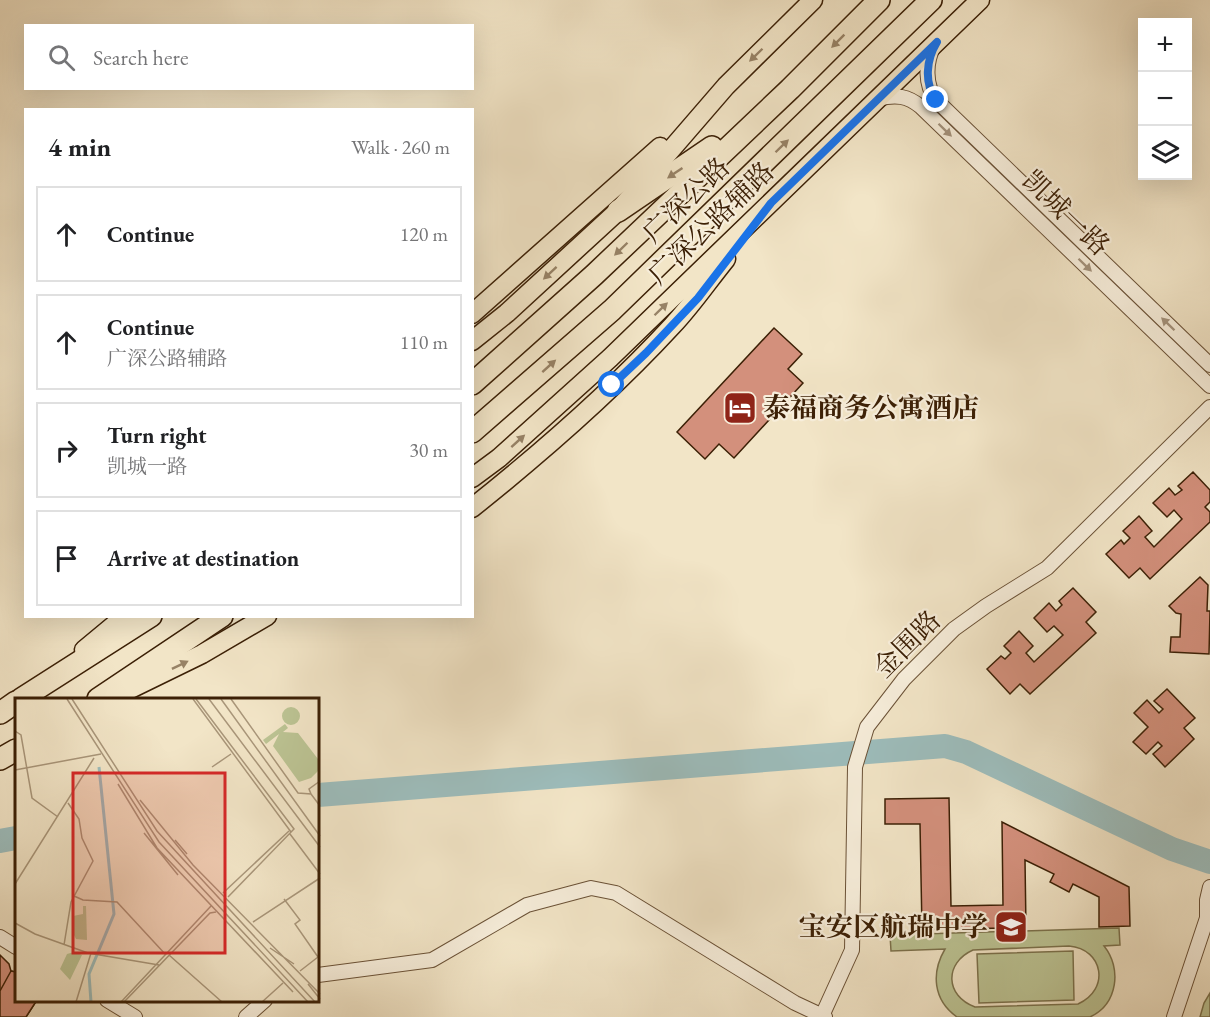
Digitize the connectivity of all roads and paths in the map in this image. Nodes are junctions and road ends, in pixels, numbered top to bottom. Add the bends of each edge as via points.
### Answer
1 (879, 0) edge
2 (931, 0) edge
3 (980, 0) edge
4 (806, 3) edge
5 (937, 42) junction
6 (726, 86) junction
7 (790, 89) junction
8 (878, 99) junction
9 (771, 203) junction
10 (618, 211) junction
11 (476, 311) edge
12 (474, 339) edge
13 (1210, 365) edge
14 (474, 382) edge
15 (1209, 384) edge
16 (1210, 407) edge
17 (474, 430) edge
18 (474, 477) edge
19 (474, 506) edge
20 (122, 618) edge
21 (148, 618) edge
22 (219, 618) edge
23 (264, 618) edge
24 (28, 695) edge
25 (99, 698) edge
26 (111, 698) edge
27 (15, 703) edge
28 (0, 713) edge
29 (15, 751) edge
30 (0, 759) edge
31 (1209, 895) edge
32 (0, 937) edge
33 (15, 946) edge
34 (320, 975) edge
35 (110, 1002) edge
36 (263, 1002) edge
37 (823, 1016) edge
38 (135, 1017) edge
39 (246, 1017) edge
40 (1174, 1017) edge

1 -> 7 highway, 广深公路
17 -> 2 highway, 广深公路 via 612,310
3 - 5 main road, 广深公路辅路
4 -> 6 main road
5 - 8 main road, 广深公路辅路
13 -> 5 street, 凯城一路 via 936,100 930,92 928,74
6 - 10 main road
6 - 11 main road
7 -> 10 highway
7 -> 14 highway, 广深公路 via 594,275
8 - 9 main road, 广深公路辅路
8 -> 15 street, 凯城一路 via 905,97 921,107
18 -> 9 main road, 广深公路辅路 via 610,358
9 - 19 main road via 672,326 573,421
10 -> 12 main road
16 - 37 street, 金围路 via 1047,568 954,629 904,678 867,727 856,758 852,950
20 - 24 main road
21 - 24 highway
22 - 25 highway
26 -> 23 main road via 202,654
27 - 28 highway
29 - 30 highway
31 - 40 street via 1207,918
32 - 33 street
34 - 37 street via 432,960 527,905 591,888 616,893 795,1003
35 - 38 street
36 - 39 street

